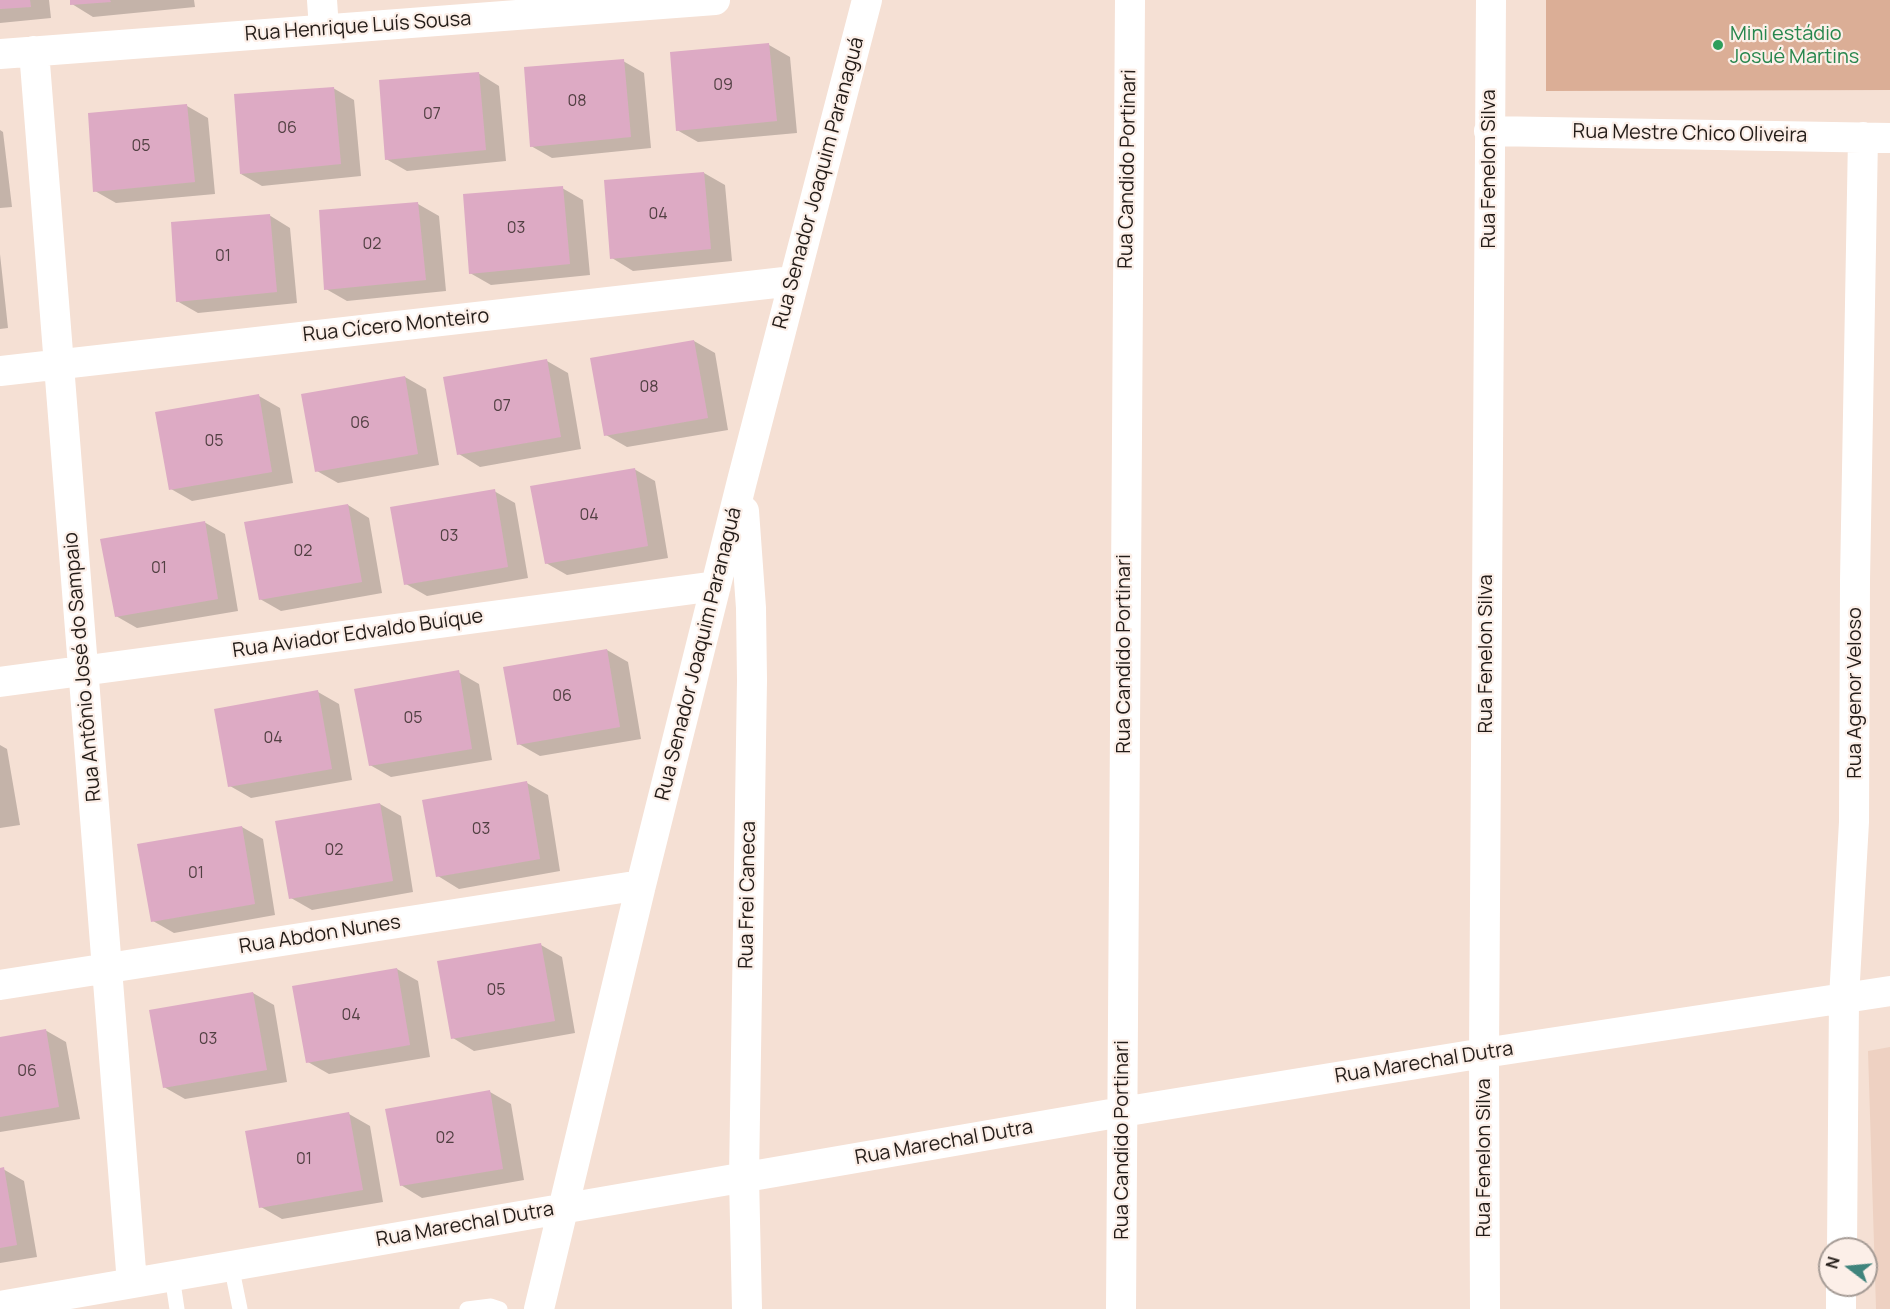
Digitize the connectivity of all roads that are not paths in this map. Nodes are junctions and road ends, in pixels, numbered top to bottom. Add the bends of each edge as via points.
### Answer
1 (322, 0) edge
2 (715, 0) edge
3 (867, 0) edge
4 (1130, 0) edge
5 (1491, 0) edge
6 (324, 29) junction
7 (34, 51) junction
8 (0, 54) edge
9 (1489, 130) junction
10 (1877, 137) edge
11 (793, 281) junction
12 (59, 365) junction
13 (0, 371) edge
14 (742, 481) junction
15 (716, 586) junction
16 (84, 671) junction
17 (0, 682) edge
18 (641, 885) junction
19 (107, 968) junction
20 (0, 985) edge
21 (1890, 991) edge
22 (1844, 998) junction
23 (1484, 1053) junction
24 (1122, 1112) junction
25 (744, 1177) junction
26 (562, 1208) junction
27 (1842, 1237) edge
28 (231, 1265) junction
29 (172, 1276) junction
30 (132, 1283) junction
31 (0, 1306) edge
32 (177, 1309) edge
33 (240, 1309) edge
34 (467, 1309) edge
35 (500, 1309) edge
36 (538, 1309) edge
37 (747, 1309) edge
38 (1121, 1309) edge
39 (1485, 1309) edge

1 - 6 street
2 - 6 street, Rua Henrique Luís Sousa
3 - 11 street, Rua Senador Joaquim Paranaguá
4 - 24 street, Rua Candido Portinari
5 - 9 street, Rua Fenelon Silva
6 - 7 street, Rua Henrique Luís Sousa
7 - 8 street, Rua Henrique Luís Sousa
7 - 12 street, Rua Antônio José do Sampaio
9 - 10 street, Rua Mestre Chico Oliveira
9 - 23 street, Rua Fenelon Silva
10 - 22 street, Rua Agenor Veloso via 1855,580 1854,822
11 - 12 street, Rua Cícero Monteiro
11 - 14 street, Rua Senador Joaquim Paranaguá
12 - 13 street, Rua Cícero Monteiro
12 - 16 street, Rua Antônio José do Sampaio
14 - 15 street, Rua Senador Joaquim Paranaguá
14 - 25 street, Rua Frei Caneca via 752,680
15 - 16 street, Rua Aviador Edvaldo Buíque
15 - 18 street, Rua Senador Joaquim Paranaguá
16 - 17 street, Rua Aviador Edvaldo Buíque
16 - 19 street, Rua Antônio José do Sampaio
18 - 19 street, Rua Abdon Nunes
18 - 26 street, Rua Senador Joaquim Paranaguá
19 - 20 street, Rua Abdon Nunes
19 - 30 street, Rua Antônio José do Sampaio
21 - 22 street, Rua Marechal Dutra
22 - 23 street, Rua Marechal Dutra
22 - 27 street, Rua Agenor Veloso
23 - 24 street, Rua Marechal Dutra
23 - 39 street, Rua Fenelon Silva
24 - 25 street, Rua Marechal Dutra
24 - 38 street, Rua Candido Portinari
25 - 26 street, Rua Marechal Dutra
25 - 37 street, Rua Frei Caneca
26 - 28 street, Rua Marechal Dutra
26 - 36 street, Rua Senador Joaquim Paranaguá
28 - 29 street, Rua Marechal Dutra
28 - 33 lane
29 - 30 street, Rua Marechal Dutra
29 - 32 lane
30 - 31 street, Rua Marechal Dutra
34 - 35 lane

